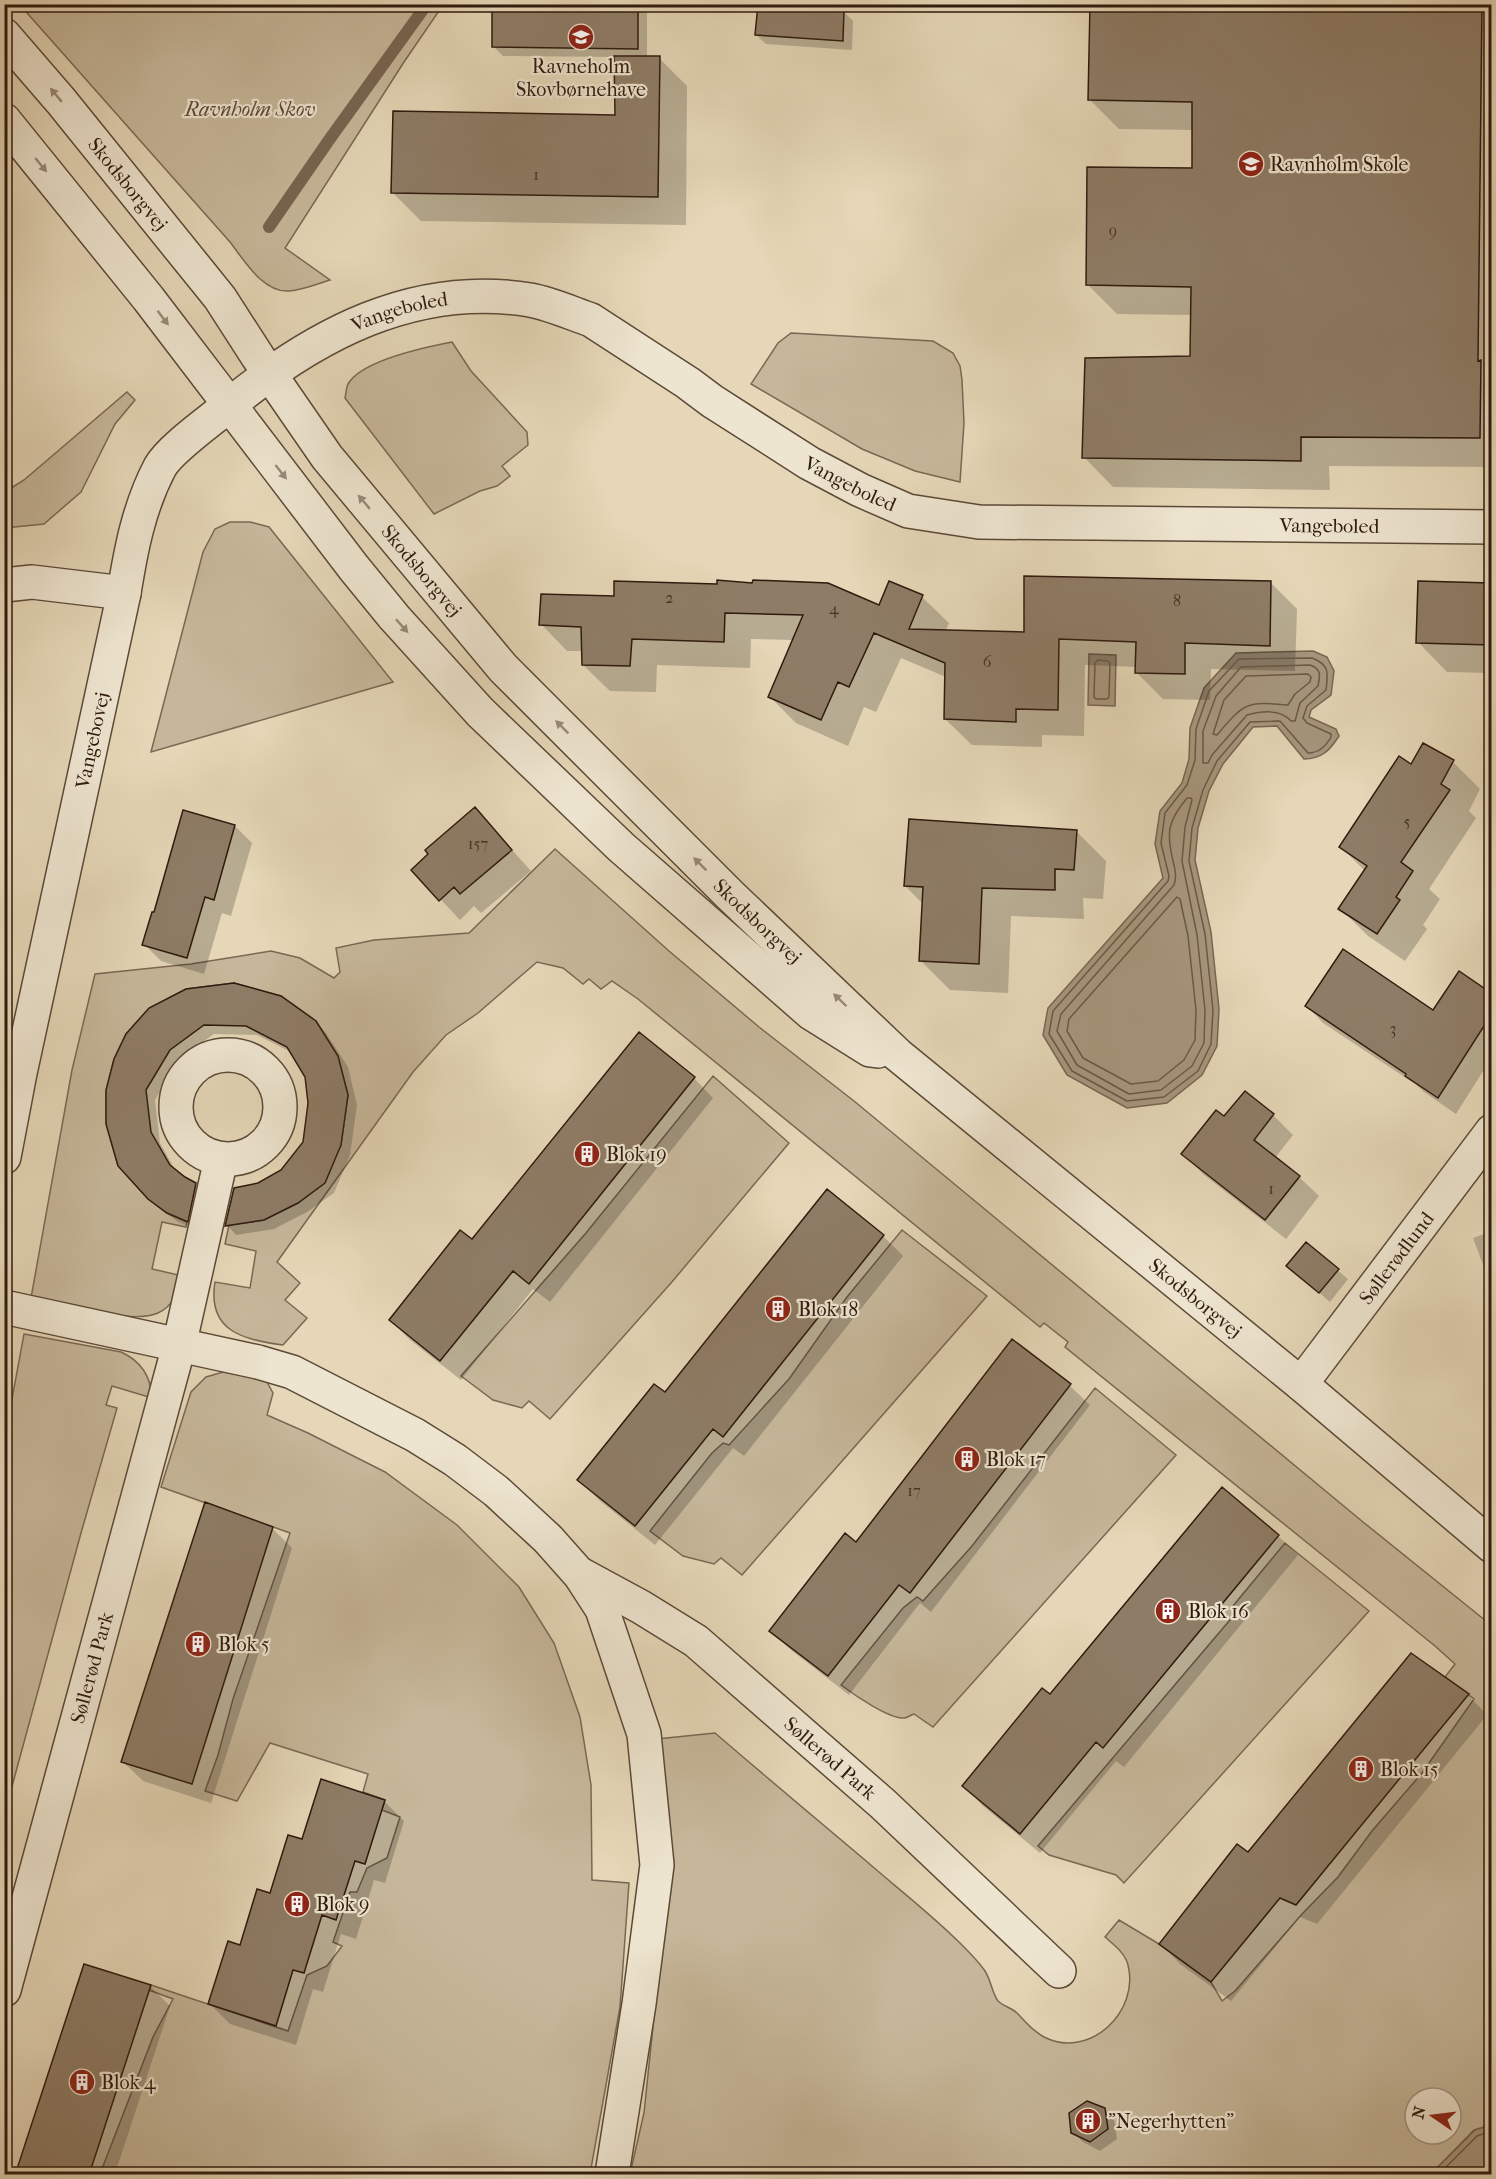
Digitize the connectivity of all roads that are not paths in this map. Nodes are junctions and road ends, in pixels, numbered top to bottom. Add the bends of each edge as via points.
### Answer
1 (4, 34) edge
2 (4, 120) edge
3 (269, 373) junction
4 (230, 405) junction
5 (1491, 527) edge
6 (4, 585) edge
7 (124, 593) junction
8 (898, 1055) junction
9 (1491, 1131) edge
10 (4, 1157) edge
11 (221, 1159) dead end
12 (4, 1307) edge
13 (179, 1346) junction
14 (1301, 1384) junction
15 (1491, 1546) edge
16 (580, 1575) junction
17 (1059, 1971) dead end
18 (4, 1990) edge
19 (612, 2175) edge

3 -> 1 street, Skodsborgvej via 220,298
2 -> 4 street, Skodsborgvej
3 - 4 street, Vangebovej
3 - 5 street, Vangeboled via 354,325 399,307 441,298 486,295 532,300 591,320 809,463 908,511 979,522
8 -> 3 street, Skodsborgvej via 502,668 327,457
4 - 7 street, Vangebovej via 161,465 133,539
4 -> 8 street, Skodsborgvej via 394,617 480,712 621,847 811,1013 870,1050
6 - 7 street via 32,582
7 - 10 street, Vangebovej
8 - 14 street, Skodsborgvej
9 - 14 street, Søllerødlund
11 - 13 street, Søllerød Park
12 - 13 street, Søllerød Park
13 - 16 street, Søllerød Park via 292,1372 415,1435 496,1491
13 - 18 street, Søllerød Park
14 - 15 street, Skodsborgvej
16 - 17 street, Søllerød Park via 696,1641 883,1804
16 - 19 street, Søllerød Park via 602,1609 644,1734 657,1865

